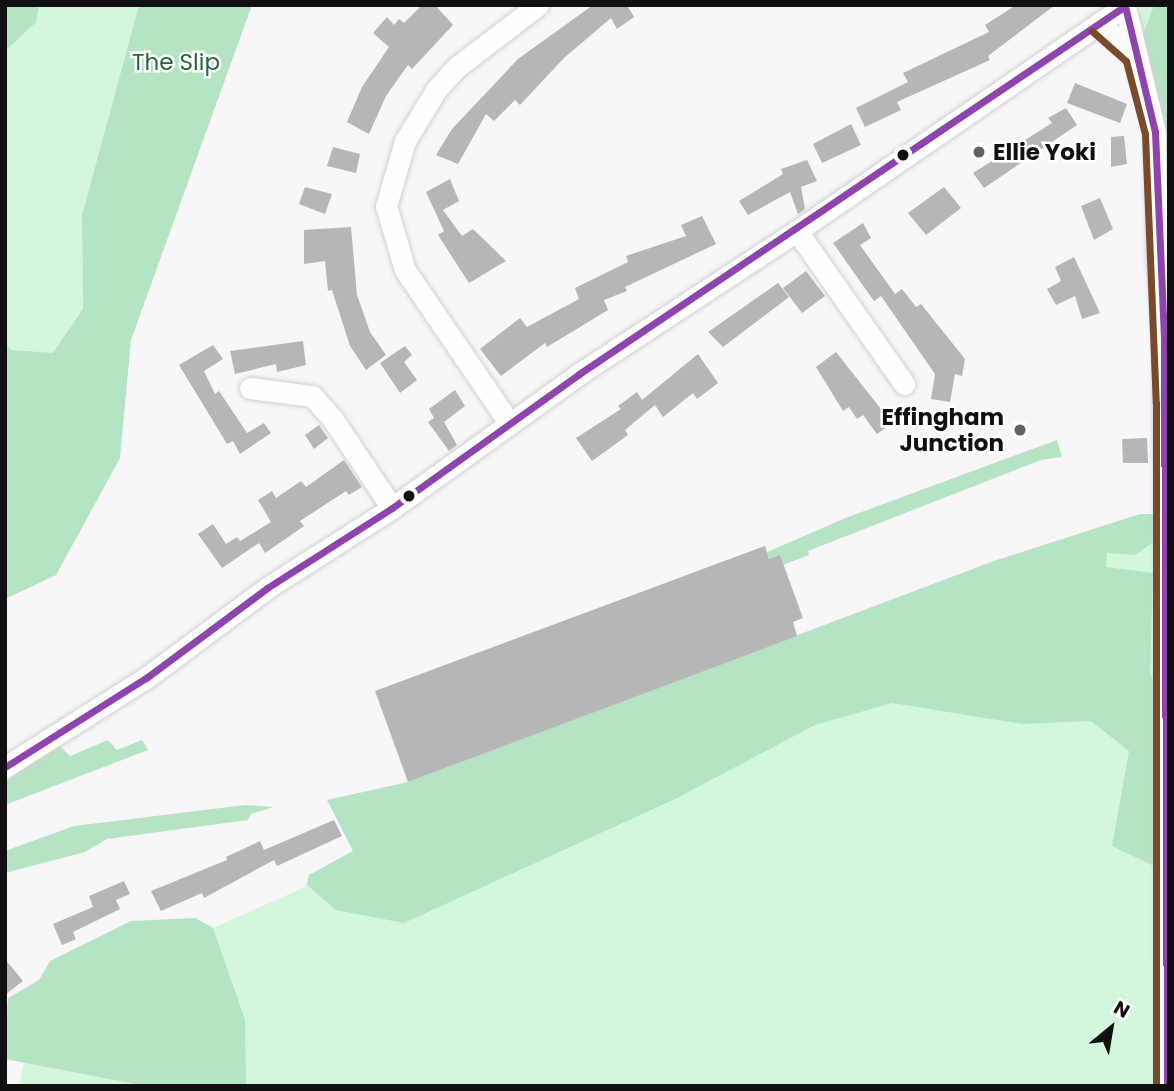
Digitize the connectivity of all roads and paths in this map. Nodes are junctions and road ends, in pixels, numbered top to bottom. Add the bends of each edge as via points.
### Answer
1 (538, 5) edge
2 (1125, 5) edge
3 (1100, 23) junction
4 (1135, 55) junction
5 (797, 231) junction
6 (904, 384) dead end
7 (250, 388) dead end
8 (510, 424) junction
9 (392, 508) junction
10 (5, 767) edge
11 (1167, 1086) edge

1 - 8 street via 457,67 436,90 405,141 386,206 405,270
2 - 3 street
2 - 4 street
3 - 4 street
3 - 5 street
4 - 11 street via 1155,132 1166,403
5 - 6 street
5 - 8 street
7 - 9 street via 312,396
8 - 9 street
9 - 10 street via 267,588 146,678

